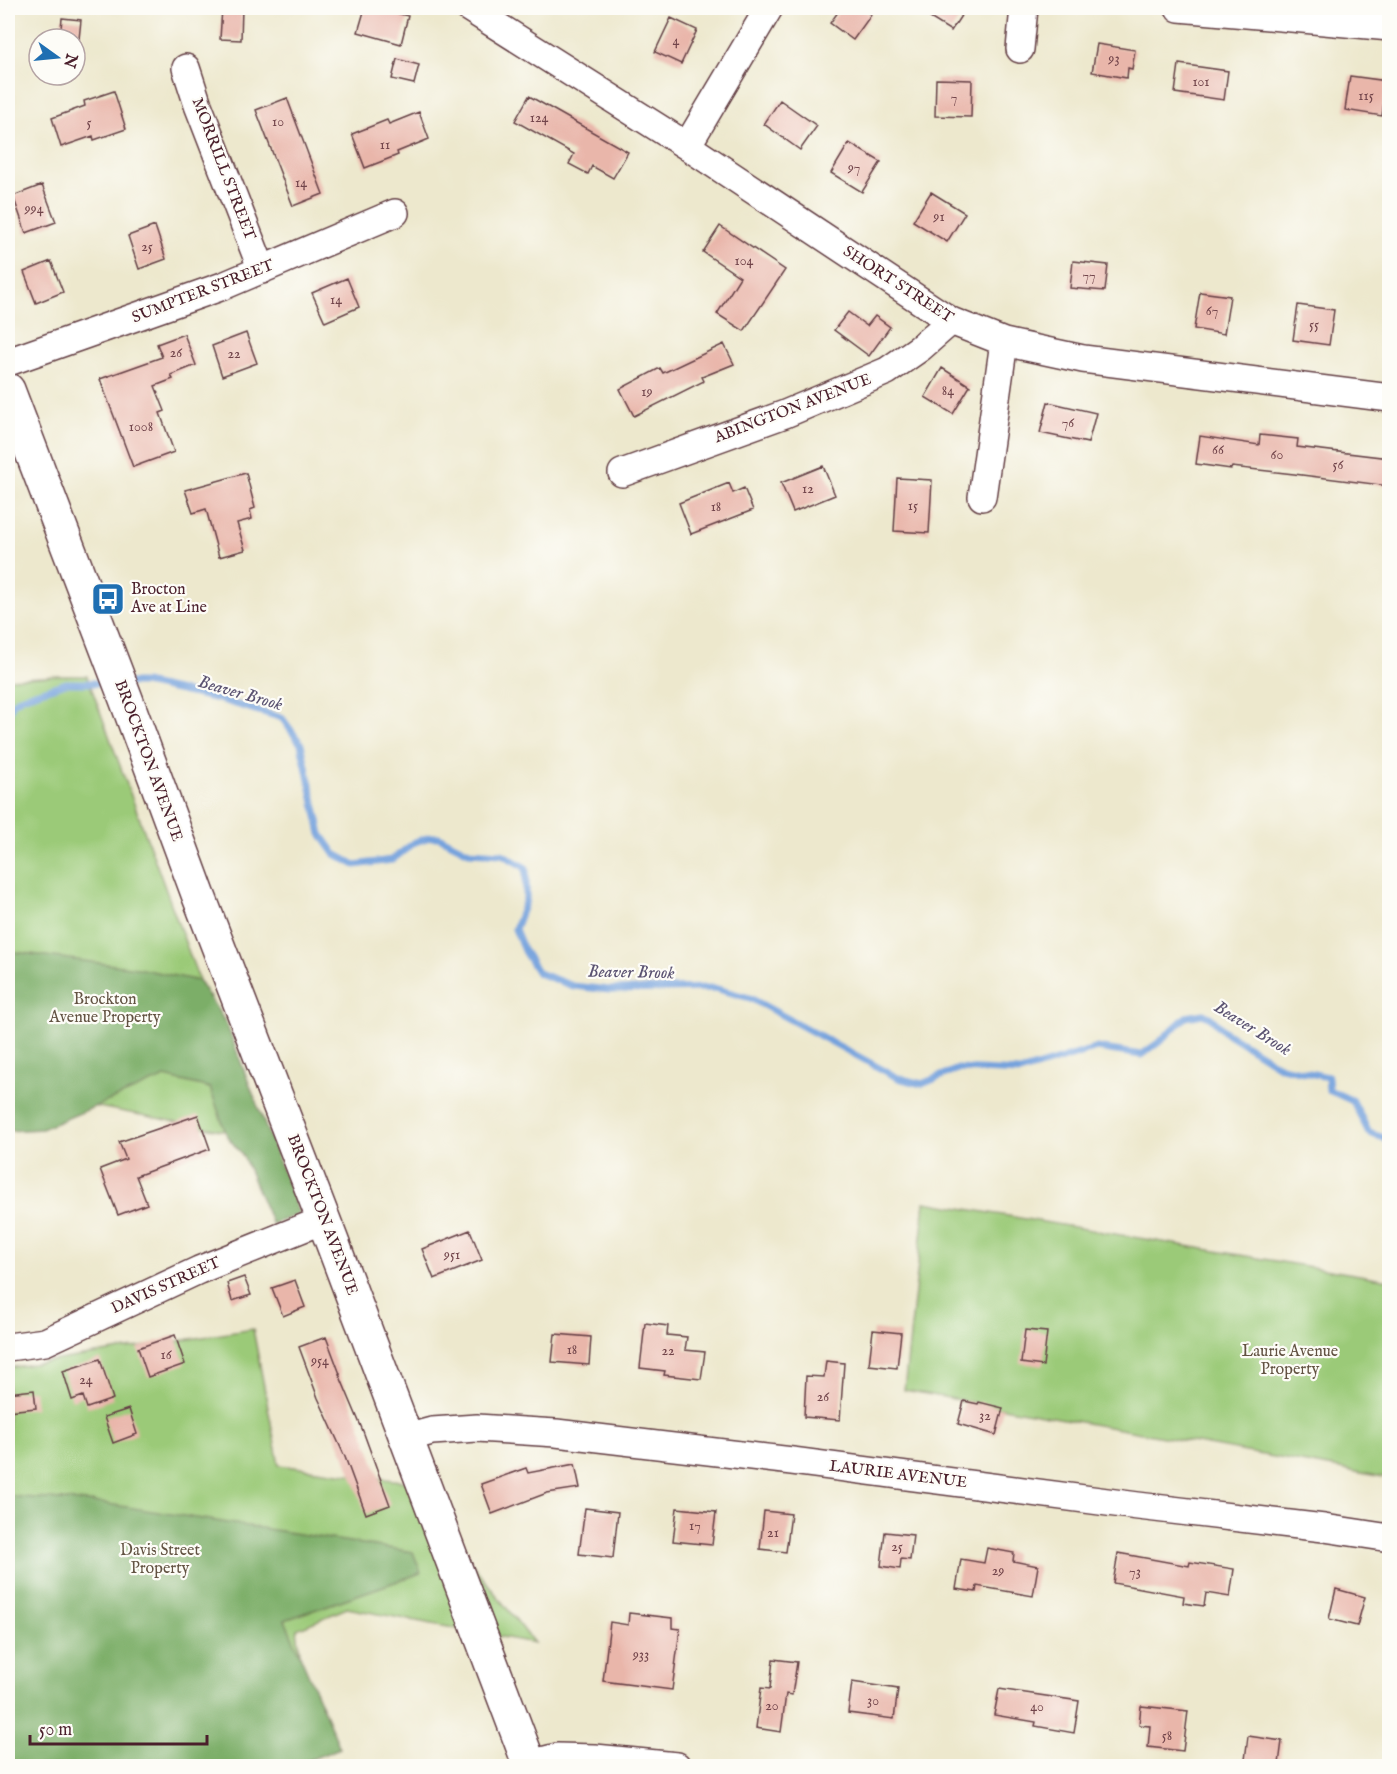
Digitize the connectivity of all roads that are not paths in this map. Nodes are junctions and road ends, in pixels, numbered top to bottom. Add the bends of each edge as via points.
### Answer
1 (468, 8) edge
2 (769, 8) edge
3 (1024, 8) edge
4 (1179, 8) edge
5 (1389, 27) edge
6 (1020, 49) dead end
7 (186, 68) dead end
8 (687, 146) junction
9 (395, 213) dead end
10 (262, 270) junction
11 (951, 321) junction
12 (1004, 342) junction
13 (8, 362) edge
14 (8, 390) edge
15 (1389, 398) edge
16 (622, 473) dead end
17 (982, 497) dead end
18 (323, 1220) junction
19 (8, 1347) edge
20 (406, 1438) junction
21 (1389, 1538) edge
22 (529, 1765) edge
23 (677, 1767) edge

1 - 8 street, SHORT STREET
2 - 8 street
3 - 6 street
4 - 5 street
7 - 10 street, MORRILL STREET
8 - 11 street, SHORT STREET
9 - 10 street, SUMPTER STREET
10 - 13 street, SUMPTER STREET
11 - 12 street, SHORT STREET
11 - 16 street, ABINGTON AVENUE via 887,371 785,414
12 - 15 street, SHORT STREET via 1083,359
12 - 17 street
14 - 18 main road, BROCKTON AVENUE
18 - 19 street, DAVIS STREET via 199,1270 45,1342
18 - 20 main road, BROCKTON AVENUE
20 - 21 street, LAURIE AVENUE via 432,1431 477,1428 556,1433
20 - 22 main road, BROCKTON AVENUE
22 - 23 street via 557,1757

